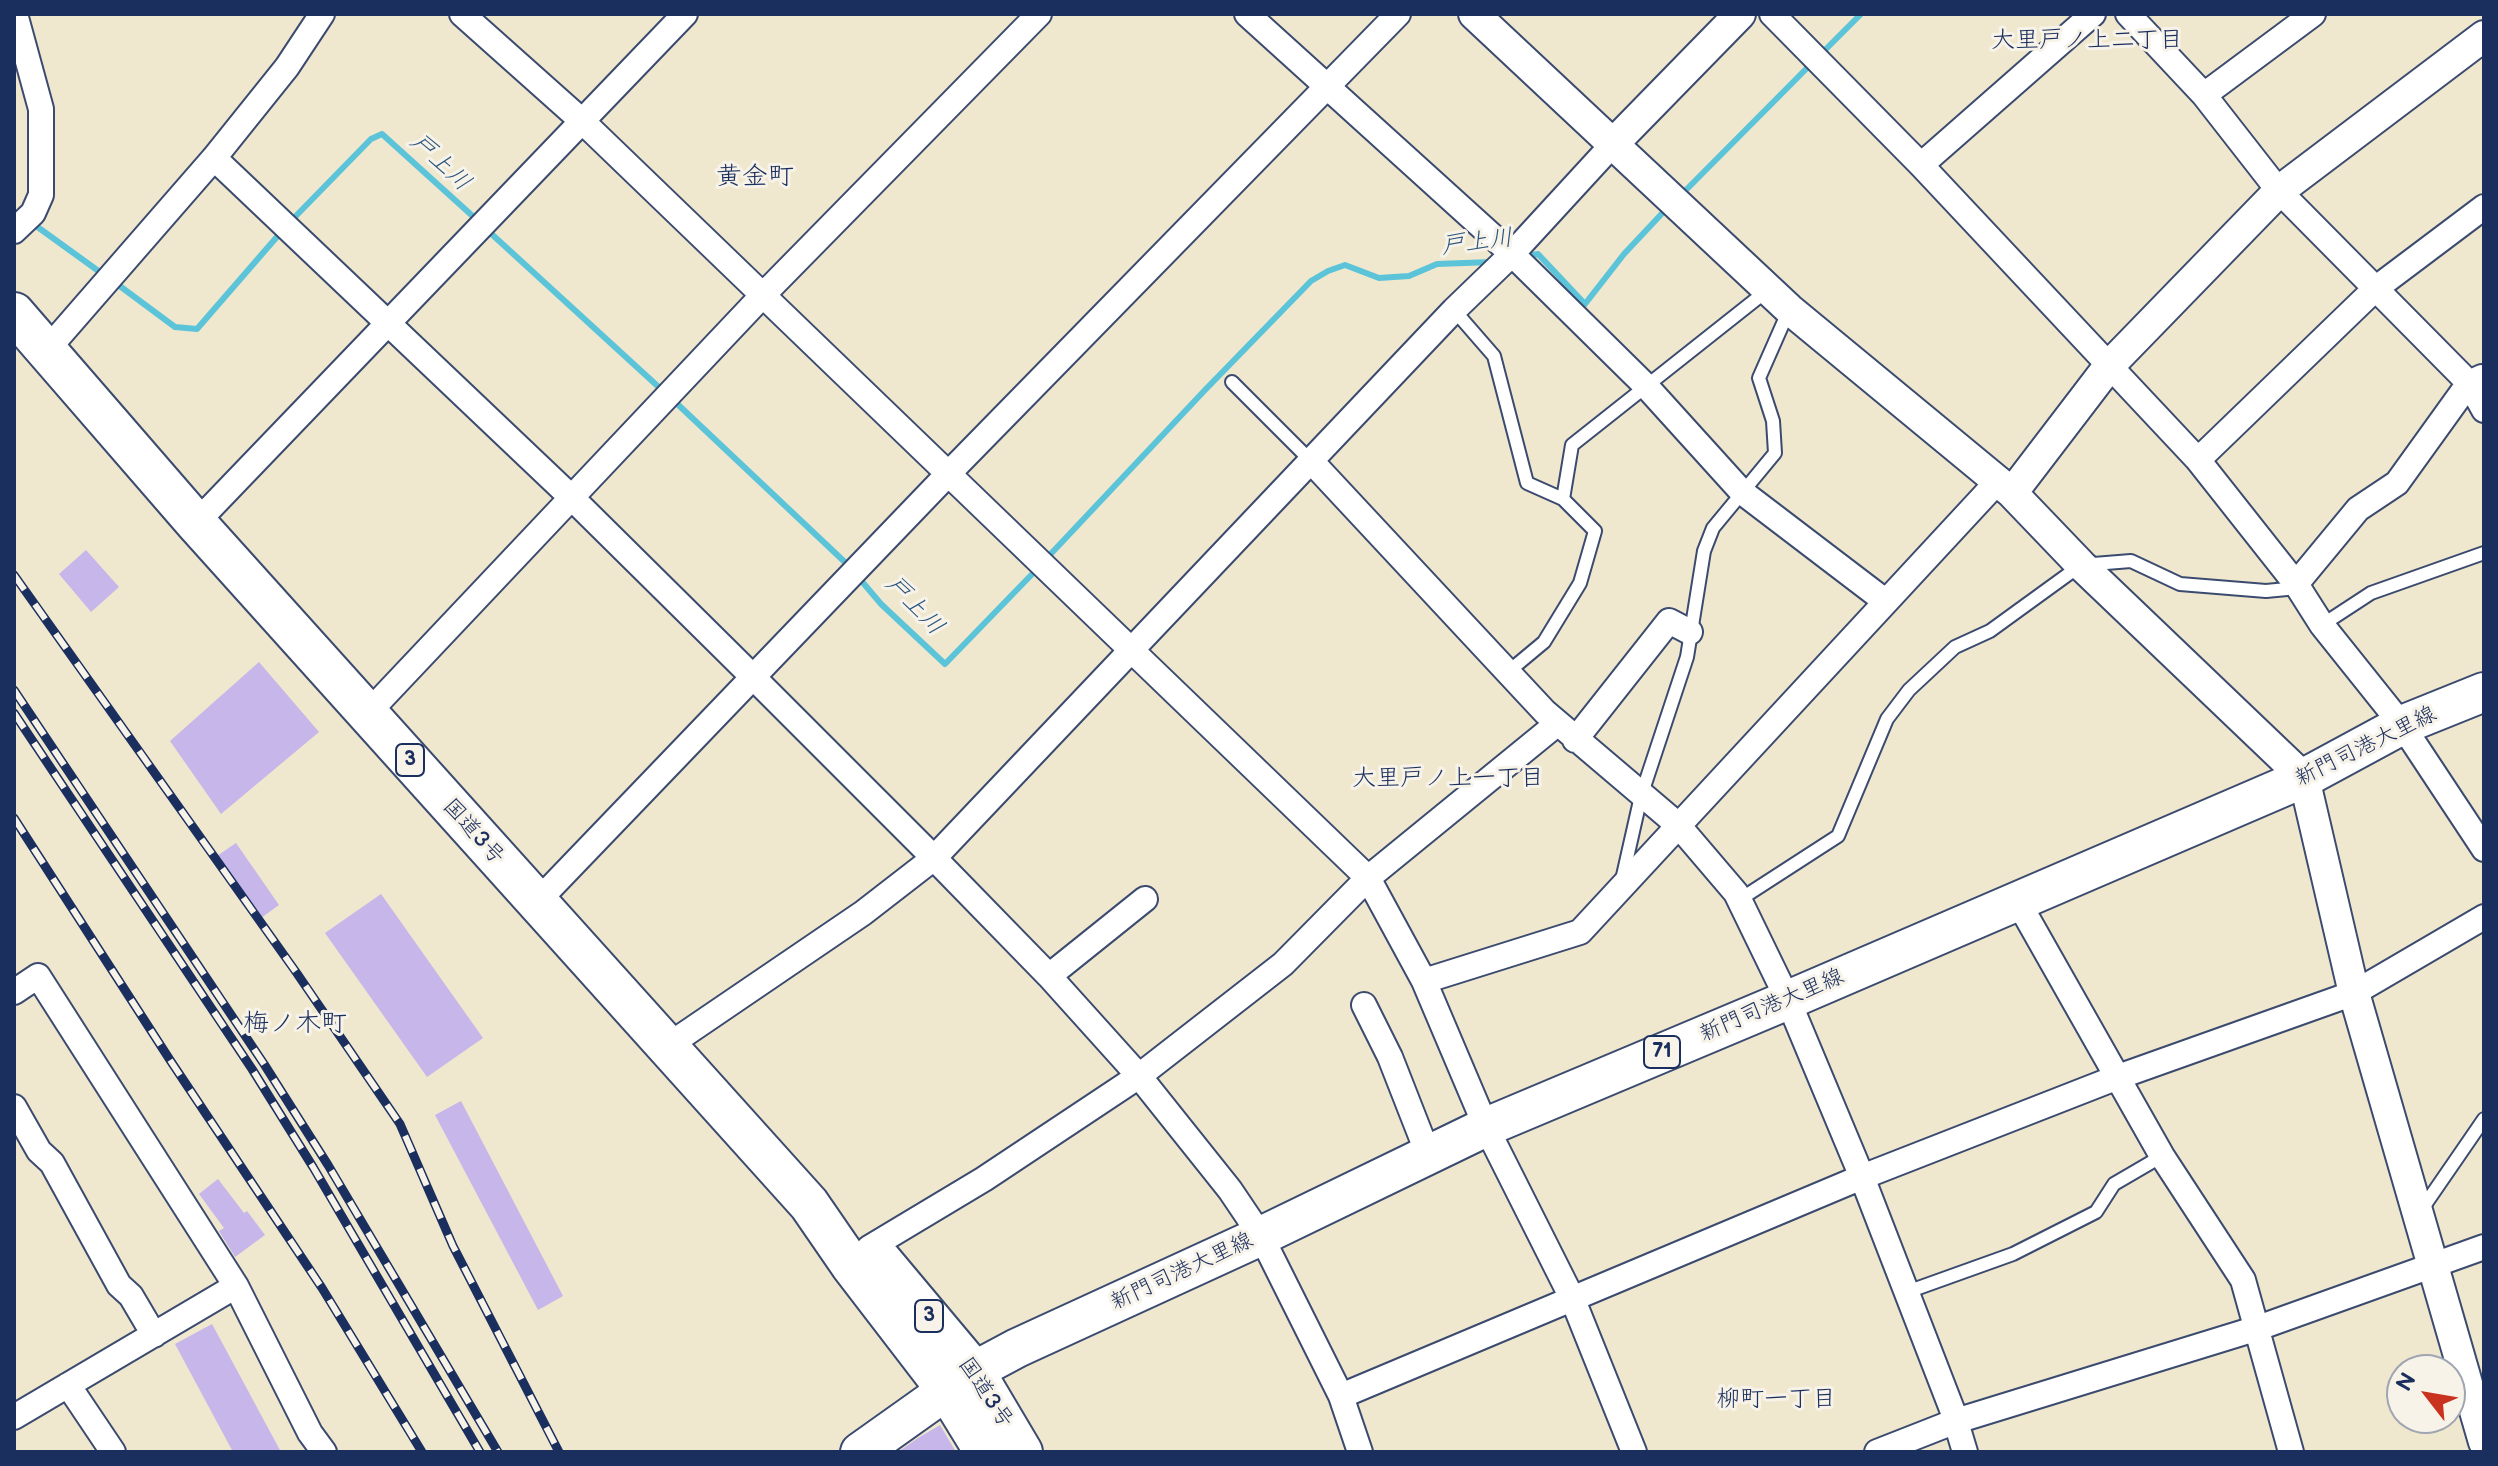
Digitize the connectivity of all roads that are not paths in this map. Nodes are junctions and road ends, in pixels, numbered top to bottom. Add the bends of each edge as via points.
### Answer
1 (15, 14) edge
2 (322, 14) edge
3 (462, 14) edge
4 (685, 14) edge
5 (1039, 14) edge
6 (1247, 14) edge
7 (1398, 14) edge
8 (1474, 14) edge
9 (1740, 14) edge
10 (1772, 14) edge
11 (2093, 14) edge
12 (2128, 14) edge
13 (2313, 14) edge
14 (2484, 36) edge
15 (1327, 86) junction
16 (2204, 95) junction
17 (582, 121) junction
18 (1614, 143) junction
19 (214, 158) junction
20 (1921, 165) junction
21 (2279, 191) junction
22 (2484, 207) edge
23 (14, 231) edge
24 (1512, 254) junction
25 (2375, 289) junction
26 (762, 296) junction
27 (1779, 299) junction
28 (1454, 310) junction
29 (14, 313) edge
30 (386, 323) junction
31 (46, 351) junction
32 (2109, 366) junction
33 (2477, 380) edge
34 (1232, 382) dead end
35 (1646, 386) junction
36 (2484, 410) edge
37 (2198, 460) junction
38 (1311, 461) junction
39 (949, 473) junction
40 (2005, 487) junction
41 (1742, 492) junction
42 (573, 499) junction
43 (1563, 499) junction
44 (196, 523) junction
45 (2484, 553) edge
46 (2081, 565) junction
47 (2296, 584) junction
48 (1885, 601) junction
49 (2322, 625) junction
50 (1690, 632) junction
51 (1131, 652) junction
52 (1508, 672) junction
53 (754, 678) junction
54 (2484, 692) edge
55 (368, 713) junction
56 (2402, 725) junction
57 (1566, 732) junction
58 (2304, 778) junction
59 (1641, 796) junction
60 (1678, 825) junction
61 (2484, 849) edge
62 (934, 858) junction
63 (1368, 878) junction
64 (1620, 891) junction
65 (1145, 899) dead end
66 (1739, 900) junction
67 (2017, 900) junction
68 (536, 903) junction
69 (2484, 917) edge
70 (1049, 976) junction
71 (1424, 981) junction
72 (14, 992) edge
73 (2354, 993) junction
74 (1788, 1000) junction
75 (1364, 1005) dead end
76 (666, 1047) junction
77 (1139, 1076) junction
78 (2118, 1077) junction
79 (14, 1107) edge
80 (2484, 1119) edge
81 (1486, 1127) junction
82 (1428, 1154) junction
83 (2162, 1156) junction
84 (1862, 1177) junction
85 (809, 1204) junction
86 (2418, 1215) junction
87 (1261, 1236) junction
88 (2484, 1247) edge
89 (869, 1248) junction
90 (2432, 1264) junction
91 (236, 1286) junction
92 (1907, 1292) junction
93 (1573, 1300) junction
94 (2258, 1328) junction
95 (154, 1335) junction
96 (961, 1381) junction
97 (68, 1385) junction
98 (1341, 1396) junction
99 (18, 1406) edge
100 (1956, 1421) junction
101 (2484, 1442) edge
102 (113, 1452) edge
103 (324, 1452) edge
104 (860, 1452) edge
105 (985, 1452) edge
106 (1022, 1452) edge
107 (1360, 1452) edge
108 (1634, 1452) edge
109 (1877, 1452) edge
110 (1965, 1452) edge
111 (2291, 1452) edge

1 - 23 street via 41,109 41,195 33,213
2 - 19 street
3 - 17 street
4 - 17 street
5 - 26 street
6 - 15 street
7 - 15 street
8 - 18 street
9 - 18 street
10 - 20 street
11 - 20 street
12 - 16 street
13 - 16 street
14 - 21 street
15 - 24 street
15 - 39 street
16 - 21 street
17 - 26 street
17 - 30 street
18 - 24 street
18 - 27 street
19 - 30 street
19 - 31 street
20 - 32 street
21 - 25 street
21 - 32 street
22 - 25 street
24 - 28 street
24 - 35 street
25 - 33 street
25 - 37 street
26 - 39 street
26 - 42 street
27 - 35 lane
27 - 40 street
27 - 41 lane via 1759,378 1773,421 1775,453
28 - 38 street
28 - 43 lane via 1494,356 1527,483
29 - 31 highway, 国道3号 / 3
30 - 42 street
30 - 44 street
31 - 44 highway, 国道3号 / 3
32 - 37 street
32 - 40 street
33 - 36 street
33 - 47 street via 2397,483 2358,509
34 - 38 lane
35 - 41 street
35 - 43 lane via 1572,445
37 - 47 street
38 - 51 street
38 - 52 street
39 - 51 street
39 - 53 street
40 - 46 street
40 - 48 street
41 - 48 street
41 - 50 lane via 1713,528 1704,551
42 - 53 street
42 - 55 street
43 - 52 lane via 1595,531 1580,583 1544,642
44 - 55 highway, 国道3号 / 3
45 - 49 lane via 2371,593
46 - 47 lane via 2131,561 2180,584 2266,591
46 - 58 street
46 - 66 lane via 1990,631 1955,647 1909,690 1887,719 1838,836
47 - 49 street
48 - 60 street
49 - 56 street
50 - 57 street via 1669,621
50 - 59 lane via 1687,657
51 - 62 street
51 - 63 street
52 - 57 street
53 - 62 street
53 - 68 street
54 - 56 main road, 新門司港大里線 / 71
55 - 68 highway, 国道3号 / 3
56 - 58 main road, 新門司港大里線 / 71
56 - 61 street
57 - 59 street
57 - 63 street
58 - 67 main road, 新門司港大里線 / 71
58 - 73 street
59 - 60 street
59 - 64 lane
60 - 64 street
60 - 66 street
62 - 70 street
62 - 76 street via 863,913
63 - 71 street
63 - 77 street via 1283,964
64 - 71 street via 1580,932
65 - 70 street
66 - 74 street
67 - 74 main road, 新門司港大里線 / 71
67 - 78 street
68 - 76 highway, 国道3号 / 3
69 - 73 street
70 - 77 street
71 - 81 street
72 - 91 street via 38,976
73 - 78 street
73 - 86 street
74 - 81 main road, 新門司港大里線 / 71
74 - 84 street
75 - 82 street
76 - 85 highway, 国道3号 / 3
77 - 87 street
77 - 89 street
78 - 83 street
78 - 84 street
79 - 95 street
80 - 86 lane
81 - 82 main road, 新門司港大里線 / 71
81 - 93 street
82 - 87 main road, 新門司港大里線 / 71
83 - 92 lane via 2114,1184 2096,1212 2013,1254
83 - 94 street via 2243,1280
84 - 92 street
84 - 93 street
85 - 89 highway, 国道3号 / 3
85 - 96 highway, 国道3号 / 3 via 851,1265
86 - 90 street
87 - 96 main road, 新門司港大里線 / 71 via 1017,1348
87 - 98 street
88 - 90 street
89 - 96 highway, 国道3号 / 3
90 - 94 street
90 - 101 street
91 - 95 street
91 - 103 street
92 - 100 street
93 - 98 street
93 - 108 street
94 - 100 street
94 - 111 street
95 - 97 street
96 - 104 main road, 新門司港大里線 / 71
96 - 105 highway, 国道3号 / 3
96 - 106 highway, 国道3号 / 3
97 - 99 street
97 - 102 street
98 - 107 street
100 - 109 street
100 - 110 street

